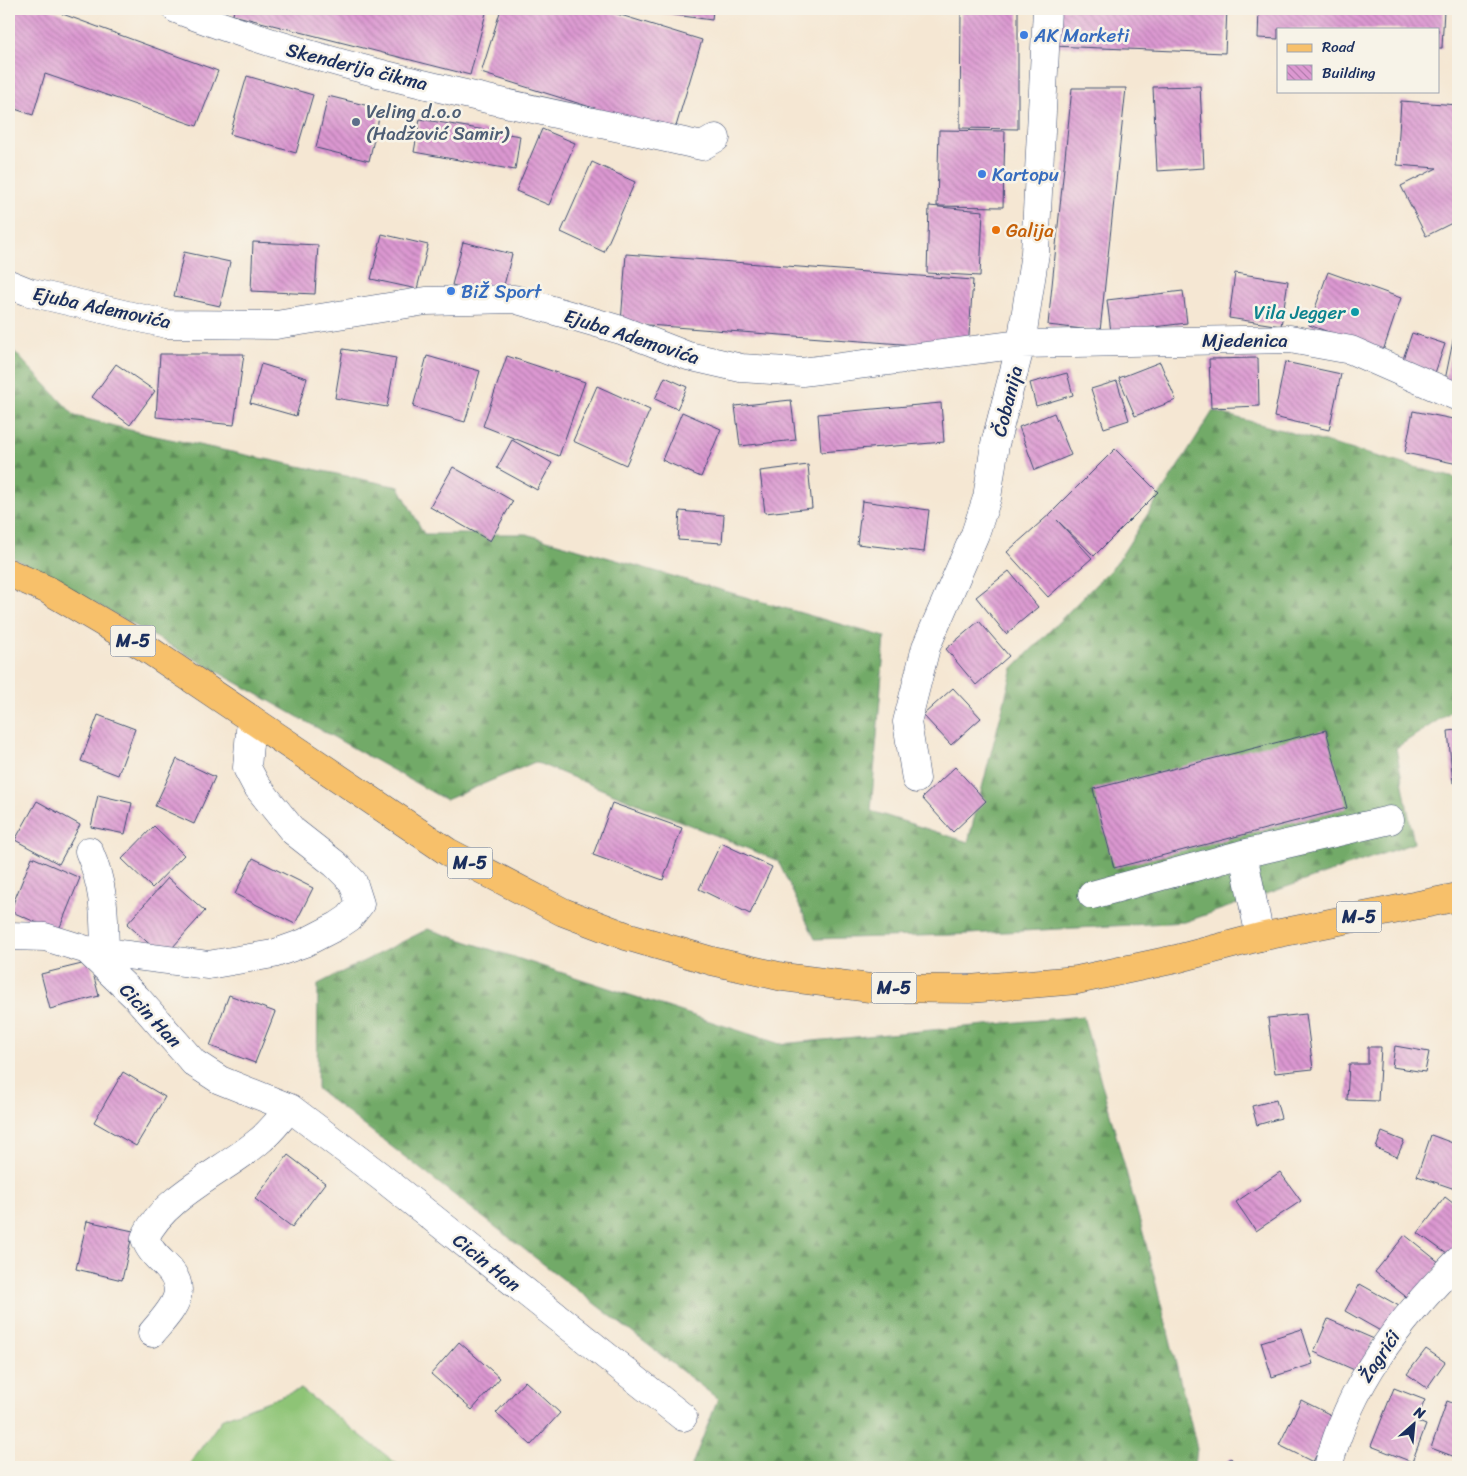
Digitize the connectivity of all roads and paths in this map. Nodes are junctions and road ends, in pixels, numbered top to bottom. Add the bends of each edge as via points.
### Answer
1 (176, 9) edge
2 (1048, 9) edge
3 (716, 138) dead end
4 (9, 284) edge
5 (1021, 344) junction
6 (1458, 397) edge
7 (9, 573) edge
8 (250, 719) junction
9 (916, 779) dead end
10 (1390, 820) dead end
11 (88, 851) dead end
12 (1243, 854) junction
13 (1092, 895) dead end
14 (1458, 897) edge
15 (9, 936) edge
16 (1260, 938) junction
17 (96, 952) junction
18 (290, 1108) junction
19 (1458, 1261) edge
20 (152, 1333) dead end
21 (683, 1417) dead end
22 (1328, 1467) edge

1 - 3 street, Skenderija čikma via 269,43 420,82 702,146
2 - 5 street, Čobanija via 1035,253
4 - 5 street, Ejuba Ademovića via 29,292 166,324 276,325 426,301 514,299 621,330 688,356 741,368 802,372
5 - 6 street, Mjedenica via 1290,339 1351,350
5 - 9 street, Čobanija via 996,444 987,498 975,534 926,647 907,722
7 - 8 main road, M-5 via 48,590 146,648
8 - 16 main road, M-5 via 448,852 572,915 626,936 783,977 870,988 969,989 1077,980
8 - 17 street via 247,768 256,785 293,831 335,864 352,882 360,904 350,918 337,926 273,954 208,964
10 - 12 street
11 - 17 street via 99,875 104,897
12 - 13 street
12 - 16 street
14 - 16 main road, M-5
15 - 17 street, Cicin Han via 45,937
17 - 18 street, Cicin Han via 194,1063 220,1080
18 - 20 street via 260,1141 178,1200 150,1226 145,1238 149,1249 174,1274 179,1291 174,1306
18 - 21 street, Cicin Han
19 - 22 street, Žagrići via 1396,1329 1358,1388 1344,1417

